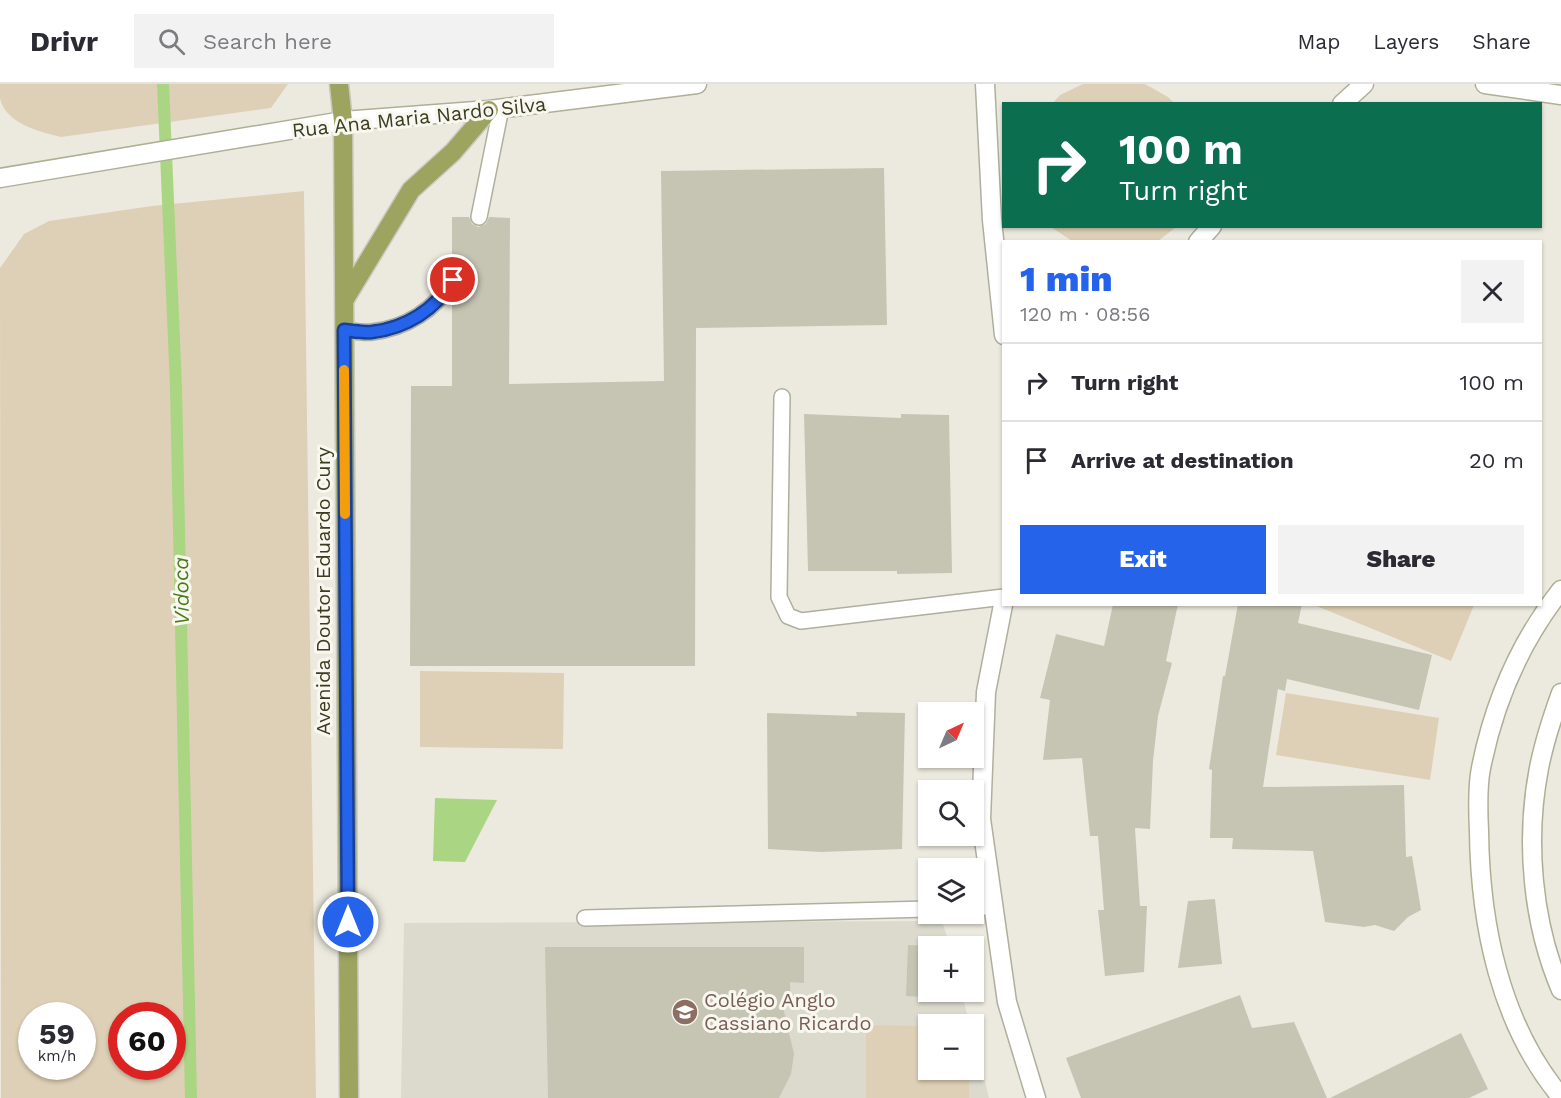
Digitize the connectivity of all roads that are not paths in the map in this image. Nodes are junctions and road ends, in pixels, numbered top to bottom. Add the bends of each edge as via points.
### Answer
1 (339, 84) edge
2 (697, 84) edge
3 (985, 84) edge
4 (1364, 84) edge
5 (1485, 84) edge
6 (1561, 95) edge
7 (1344, 102) edge
8 (495, 109) junction
9 (343, 121) junction
10 (0, 178) edge
11 (479, 217) dead end
12 (1210, 228) edge
13 (1200, 240) edge
14 (453, 280) dead end
15 (344, 301) junction
16 (1002, 316) edge
17 (344, 330) junction
18 (782, 397) dead end
19 (1561, 590) edge
20 (1002, 599) edge
21 (1003, 606) edge
22 (1561, 693) edge
23 (984, 907) edge
24 (994, 907) junction
25 (918, 909) edge
26 (585, 918) dead end
27 (1561, 990) edge
28 (1561, 1097) edge
29 (349, 1098) edge
30 (1036, 1098) edge

1 - 9 main road, Avenida Doutor Eduardo Cury
2 - 8 street, Rua Ana Maria Nardo Silva
3 - 16 street
4 - 7 street
5 - 6 street
8 - 9 street, Rua Ana Maria Nardo Silva
8 - 11 lane
8 - 15 main road via 411,190
9 - 10 street, Rua Ana Maria Nardo Silva
9 - 15 main road, Avenida Doutor Eduardo Cury
12 - 13 street
14 - 17 lane via 422,315 370,332
15 - 17 main road, Avenida Doutor Eduardo Cury
17 - 29 main road, Avenida Doutor Eduardo Cury
18 - 20 lane via 779,597 788,616 801,621
19 - 28 street via 1528,636 1502,695 1480,771 1478,810 1482,905 1490,945 1519,1030 1536,1063
21 - 24 street via 986,692 981,819
22 - 27 street via 1538,769 1533,869 1548,951
23 - 24 lane
24 - 30 street via 1007,1002
25 - 26 lane

